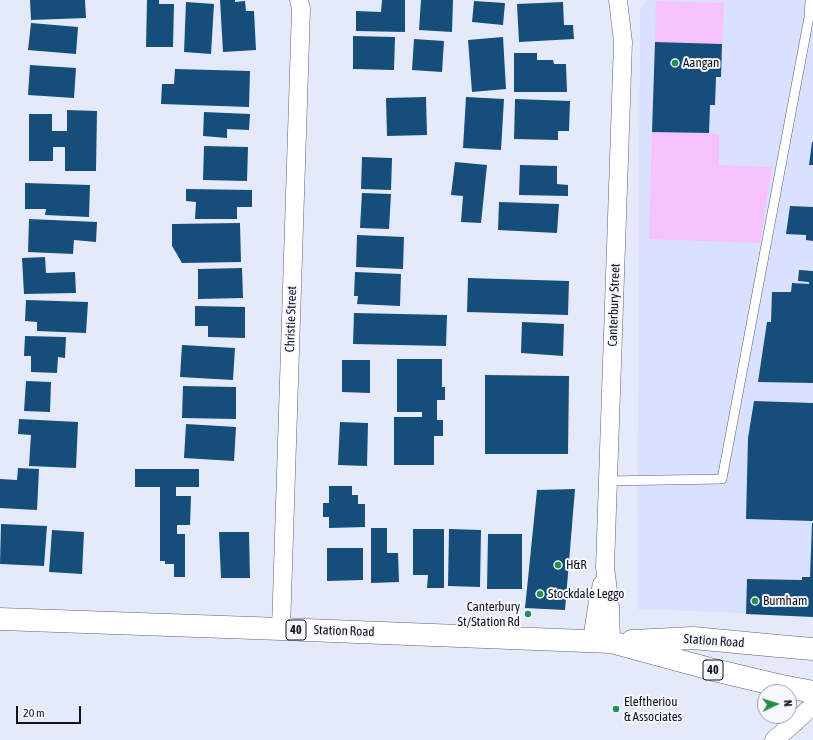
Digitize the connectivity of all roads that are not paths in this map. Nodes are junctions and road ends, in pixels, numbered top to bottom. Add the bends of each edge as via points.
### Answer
1 (618, 0) edge
2 (631, 0) edge
3 (810, 0) edge
4 (301, 3) edge
5 (623, 42) junction
6 (607, 481) junction
7 (0, 619) edge
8 (281, 629) junction
9 (606, 642) junction
10 (813, 649) edge
11 (813, 692) edge
12 (813, 705) edge
13 (774, 740) edge

1 - 5 street, Canterbury Street
2 - 5 street, Canterbury Street
3 - 6 lane via 809,17 722,479
4 - 8 street, Christie Street
5 - 6 street, Canterbury Street
6 - 9 street, Canterbury Street via 605,567 597,607
7 - 8 main road, Station Road / 40
8 - 9 main road, Station Road / 40
9 - 10 main road, Station Road / 40 via 693,638
9 - 11 main road, Station Road / 40
12 - 13 street

